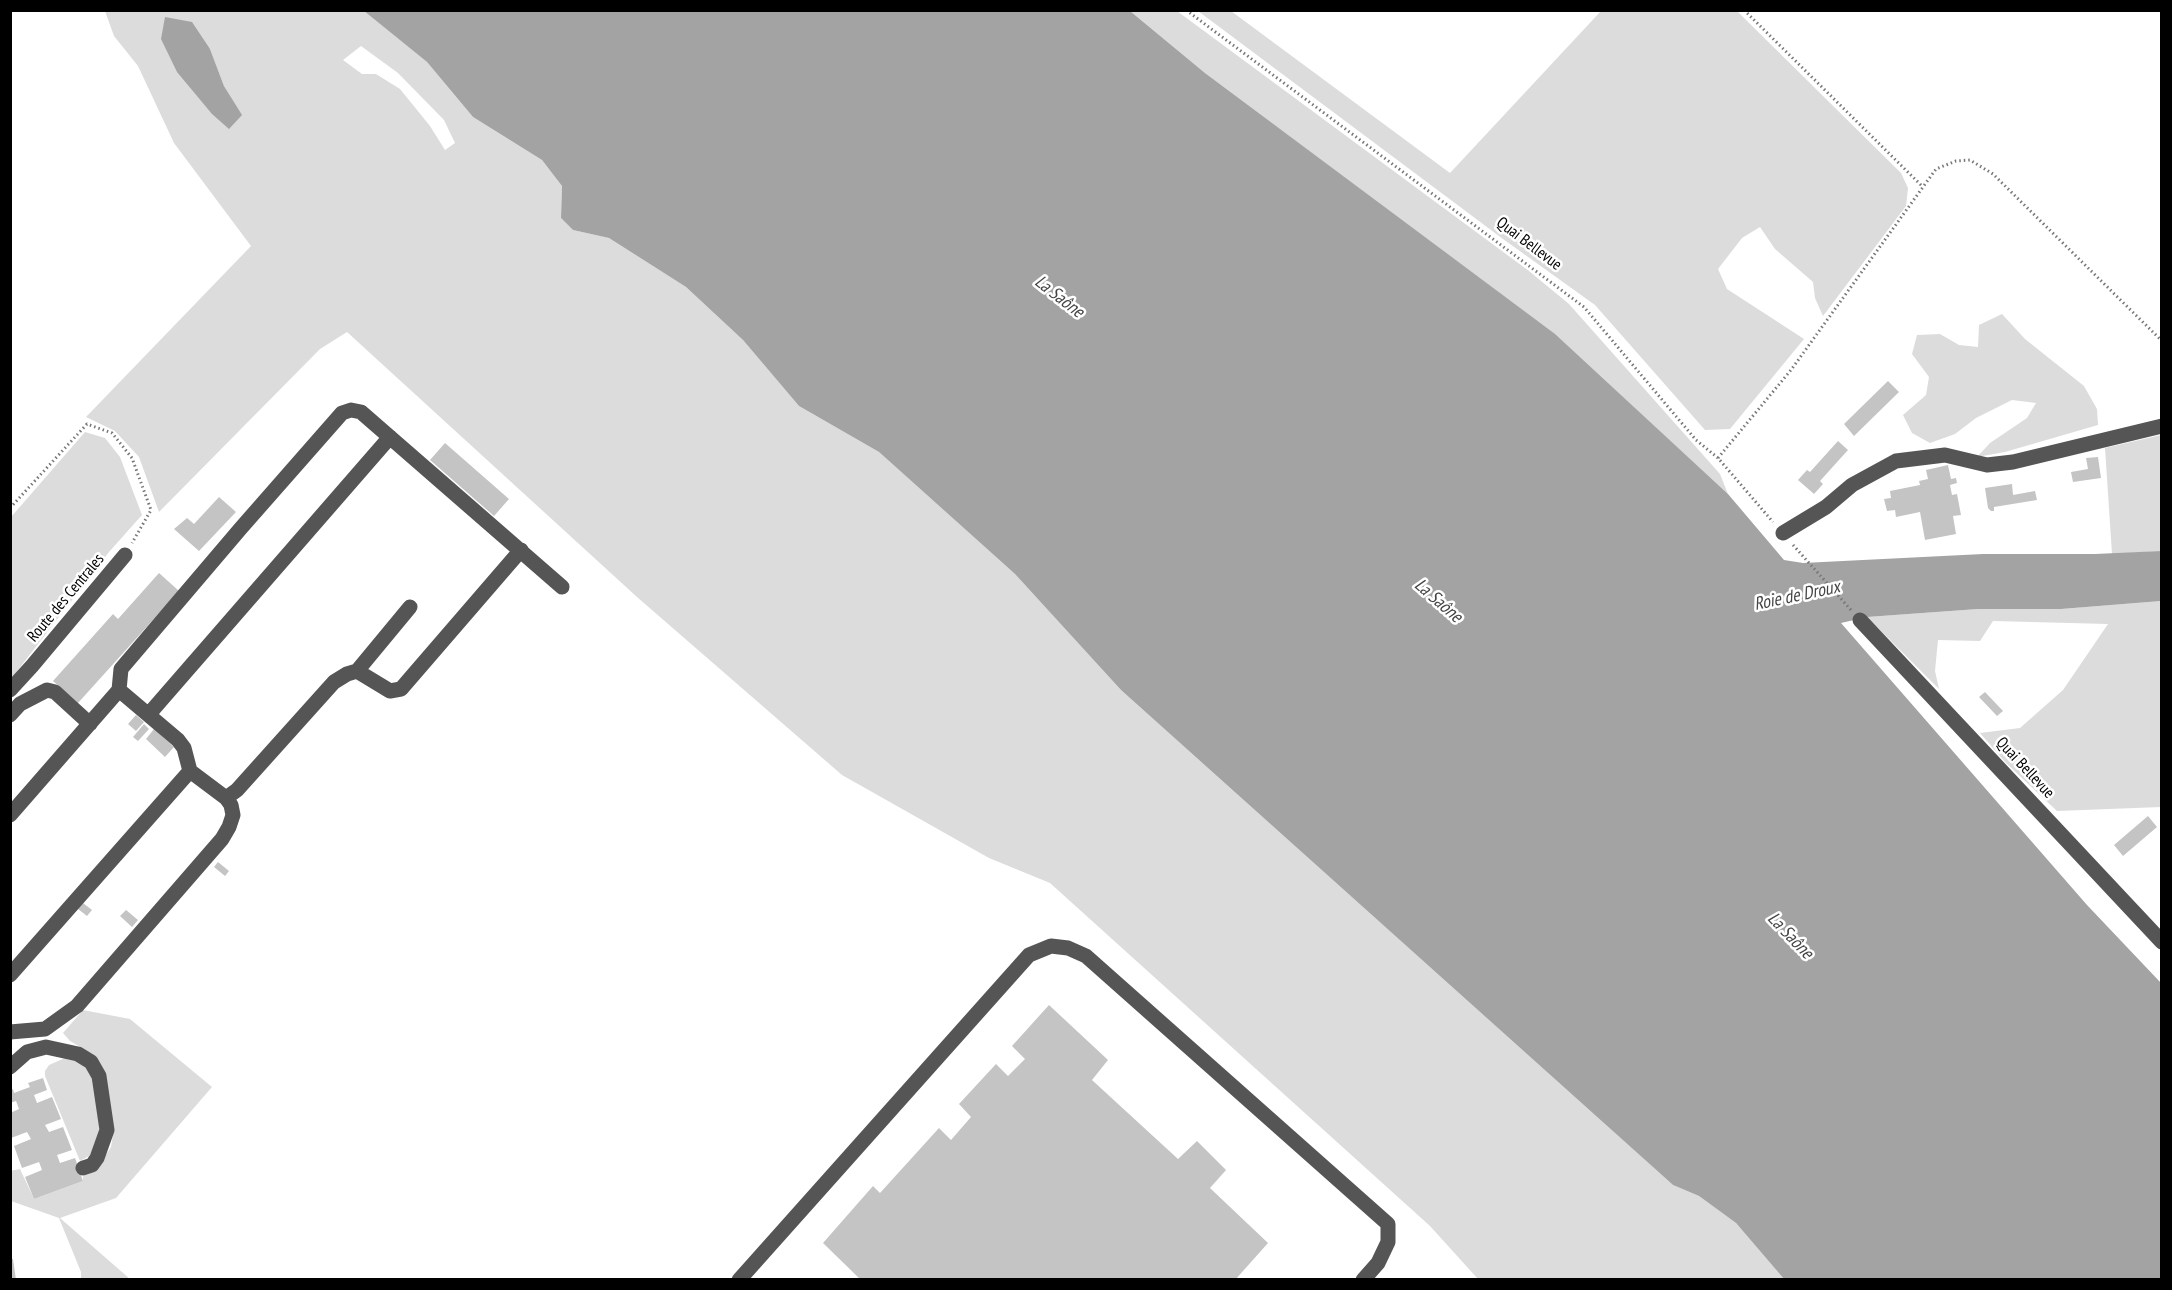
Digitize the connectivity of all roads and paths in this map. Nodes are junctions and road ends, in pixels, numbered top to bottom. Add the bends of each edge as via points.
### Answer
1 (1186, 10) edge
2 (1744, 10) edge
3 (1923, 187) junction
4 (2162, 341) edge
5 (2162, 426) edge
6 (390, 437) junction
7 (1718, 458) junction
8 (10, 508) edge
9 (1783, 533) junction
10 (521, 550) junction
11 (125, 555) joint
12 (562, 587) dead end
13 (410, 607) dead end
14 (1860, 620) joint
15 (357, 671) junction
16 (10, 690) edge
17 (119, 690) junction
18 (149, 714) junction
19 (10, 715) edge
20 (90, 724) junction
21 (190, 771) junction
22 (226, 798) junction
23 (10, 815) edge
24 (2162, 942) edge
25 (10, 975) edge
26 (45, 1029) junction
27 (10, 1032) edge
28 (46, 1047) junction
29 (10, 1067) edge
30 (83, 1168) dead end
31 (739, 1280) edge
32 (1363, 1280) edge

1 - 7 path, Quai Bellevue via 1584,307 1696,440
2 - 3 path
3 - 4 path via 1936,169 1956,161 1970,160 1983,166
3 - 7 path via 1791,370
5 - 9 street via 2013,462 1987,465 1945,455 1896,460 1852,484 1826,507
6 - 10 street
6 - 17 street via 361,412 342,413 122,669
6 - 18 street
7 - 9 path, Quai Bellevue
8 - 11 path via 87,424 112,433 132,458 152,510
9 - 14 path, Quai Bellevue
10 - 12 street
10 - 15 street via 400,689 390,691
11 - 16 street, Route des Centrales
13 - 15 street
14 - 24 street, Quai Bellevue
15 - 22 street via 334,682
17 - 18 street
17 - 20 street
18 - 21 street via 184,748
19 - 20 street via 20,704 47,690 55,692
20 - 23 street
21 - 22 street
21 - 25 street
22 - 26 street via 233,815 222,839 77,1006
26 - 27 street
26 - 28 street
28 - 29 street via 27,1052
28 - 30 street via 78,1054 91,1062 99,1076 107,1130 97,1158
31 - 32 street via 1029,955 1051,946 1086,956 1388,1224 1388,1242 1378,1263

